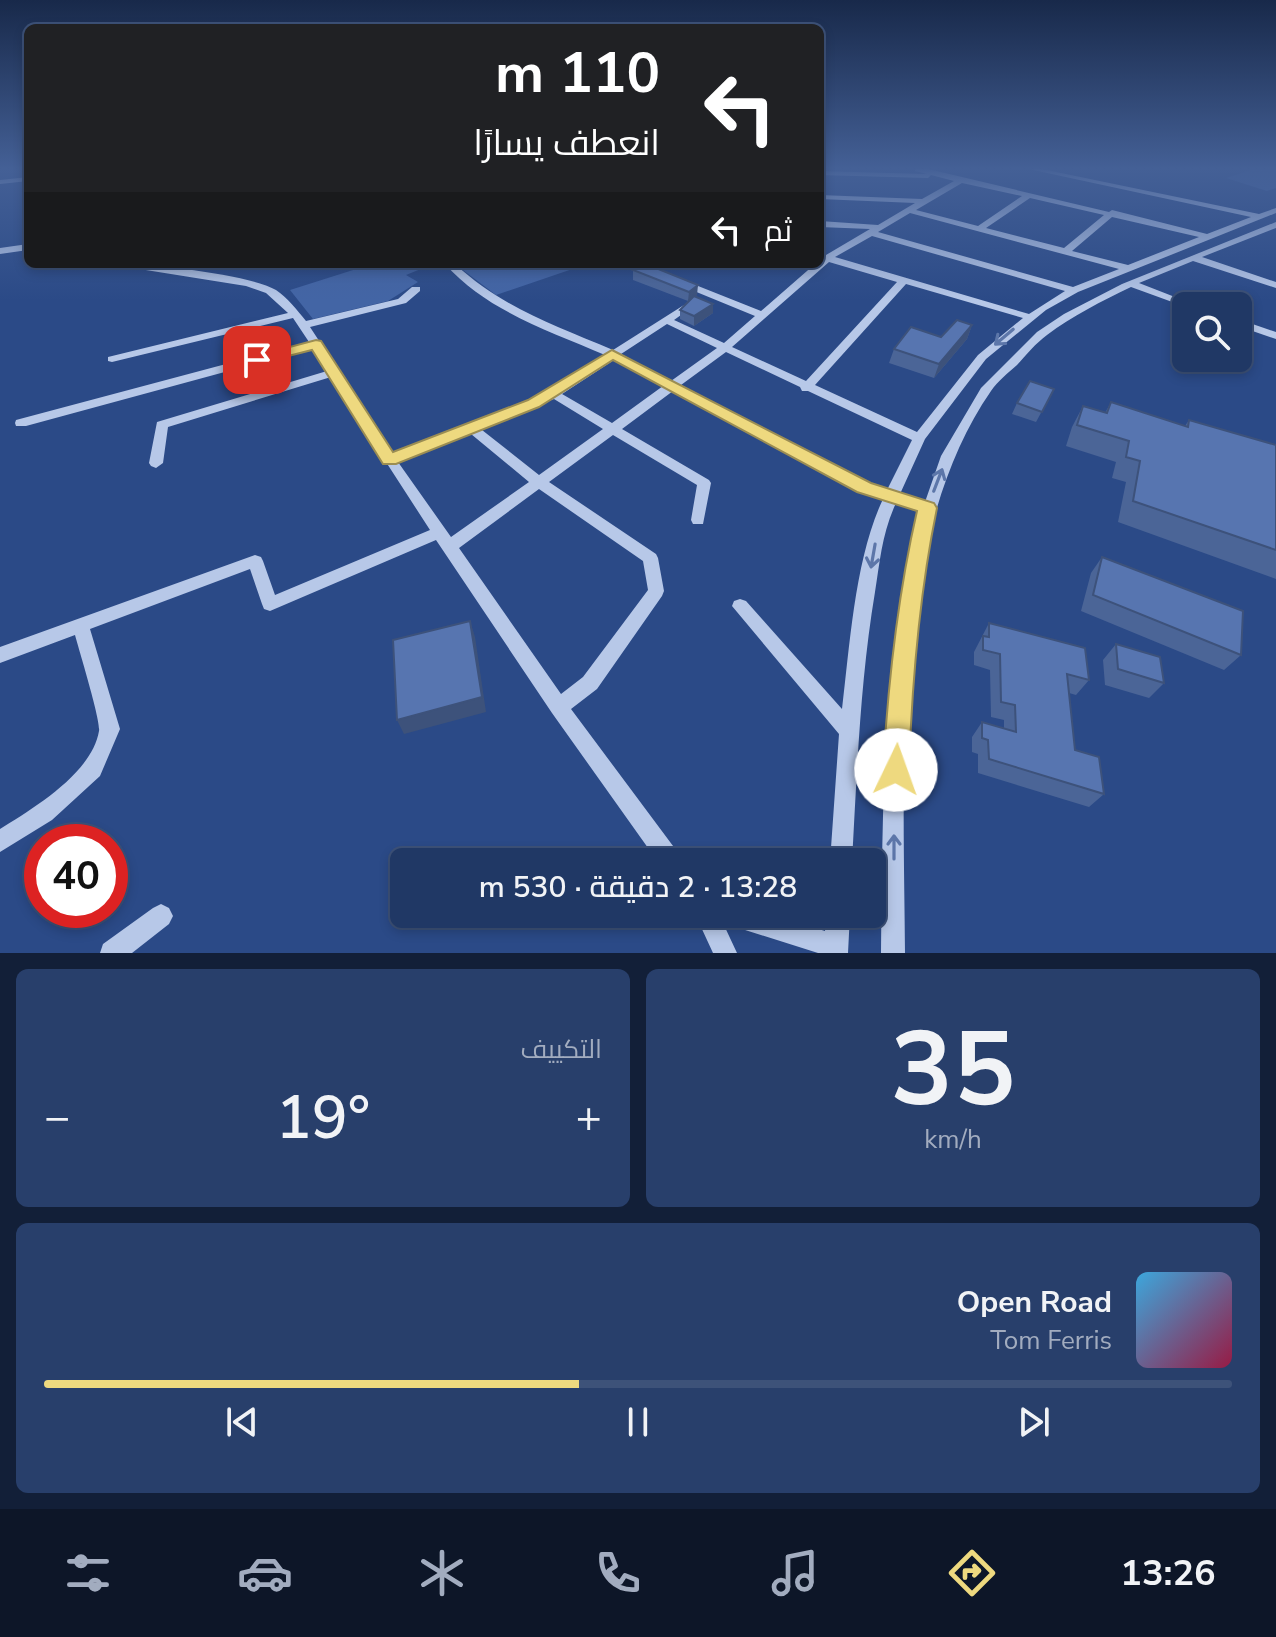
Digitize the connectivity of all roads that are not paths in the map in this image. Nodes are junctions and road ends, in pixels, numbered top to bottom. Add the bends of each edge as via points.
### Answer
1 (903, 212) edge
2 (916, 212) edge
3 (1003, 212) edge
4 (1244, 212) edge
5 (1270, 212) edge
6 (1112, 213) joint
7 (1261, 216) junction
8 (824, 224) edge
9 (1276, 225) edge
10 (873, 229) junction
11 (979, 229) junction
12 (1208, 237) junction
13 (24, 248) edge
14 (0, 251) edge
15 (1066, 251) junction
16 (824, 257) edge
17 (1195, 258) junction
18 (152, 268) edge
19 (454, 268) edge
20 (812, 268) edge
21 (664, 275) edge
22 (1130, 276) junction
23 (904, 280) junction
24 (1276, 285) edge
25 (416, 289) dead end
26 (1074, 290) junction
27 (1172, 296) edge
28 (684, 308) edge
29 (763, 315) junction
30 (1029, 317) junction
31 (299, 320) junction
32 (666, 320) junction
33 (1252, 327) edge
34 (1276, 336) edge
35 (316, 344) junction
36 (723, 349) junction
37 (612, 354) junction
38 (112, 359) dead end
39 (333, 373) junction
40 (673, 386) junction
41 (806, 388) junction
42 (554, 394) junction
43 (21, 423) dead end
44 (473, 429) junction
45 (614, 430) junction
46 (919, 438) junction
47 (390, 460) junction
48 (156, 463) dead end
49 (539, 482) junction
50 (891, 496) junction
51 (927, 508) junction
52 (698, 520) dead end
53 (444, 539) junction
54 (740, 606) dead end
55 (81, 626) junction
56 (0, 655) edge
57 (559, 707) junction
58 (849, 731) junction
59 (0, 841) edge
60 (661, 848) edge
61 (842, 848) edge
62 (161, 916) dead end
63 (712, 928) edge
64 (771, 928) edge
65 (837, 928) edge
66 (836, 950) edge
67 (721, 951) edge
68 (112, 953) edge
69 (893, 953) edge

1 - 10 street
2 - 11 street
3 - 11 street
4 - 7 street
5 - 7 street
6 - 12 street
6 - 15 street
7 - 12 street
8 - 10 street
9 - 17 street
10 - 16 street
10 - 26 street
11 - 15 street
12 - 22 street
13 - 14 street
15 - 22 street
16 - 23 street
17 - 22 street
17 - 24 street
18 - 31 street via 257,285 277,295
19 - 37 street via 513,312
20 - 29 street
21 - 29 street
22 - 26 street
22 - 27 street
51 -> 22 street via 950,450 1008,365 1039,336
23 - 30 street
23 - 41 street
25 - 31 street via 402,301
26 - 30 street
28 - 32 street
29 - 36 street
30 -> 46 street via 982,357
31 - 35 street
31 - 38 street
32 - 36 street
32 - 37 street
33 - 34 street
35 - 39 street
35 - 43 street
36 - 40 street
36 - 41 street
37 - 40 street
37 - 42 street
39 - 47 street
39 - 48 street via 162,425
40 - 45 street
40 - 50 street via 864,488
41 - 46 street
42 - 44 street
42 - 45 street
44 - 47 street
44 - 49 street
45 - 49 street
45 - 52 street via 704,483
46 - 50 street
47 - 53 street
49 - 53 street
49 - 57 street via 650,558 656,591 590,683
50 - 51 street
50 -> 58 street via 878,526
69 -> 51 street via 901,661
53 - 55 street via 270,604 255,561
53 - 57 street
54 - 58 street
55 - 56 street
55 - 59 street via 110,729 93,769 45,813
57 - 60 street
58 - 61 street
62 - 68 street
63 - 67 street
64 - 66 street
65 - 66 street

